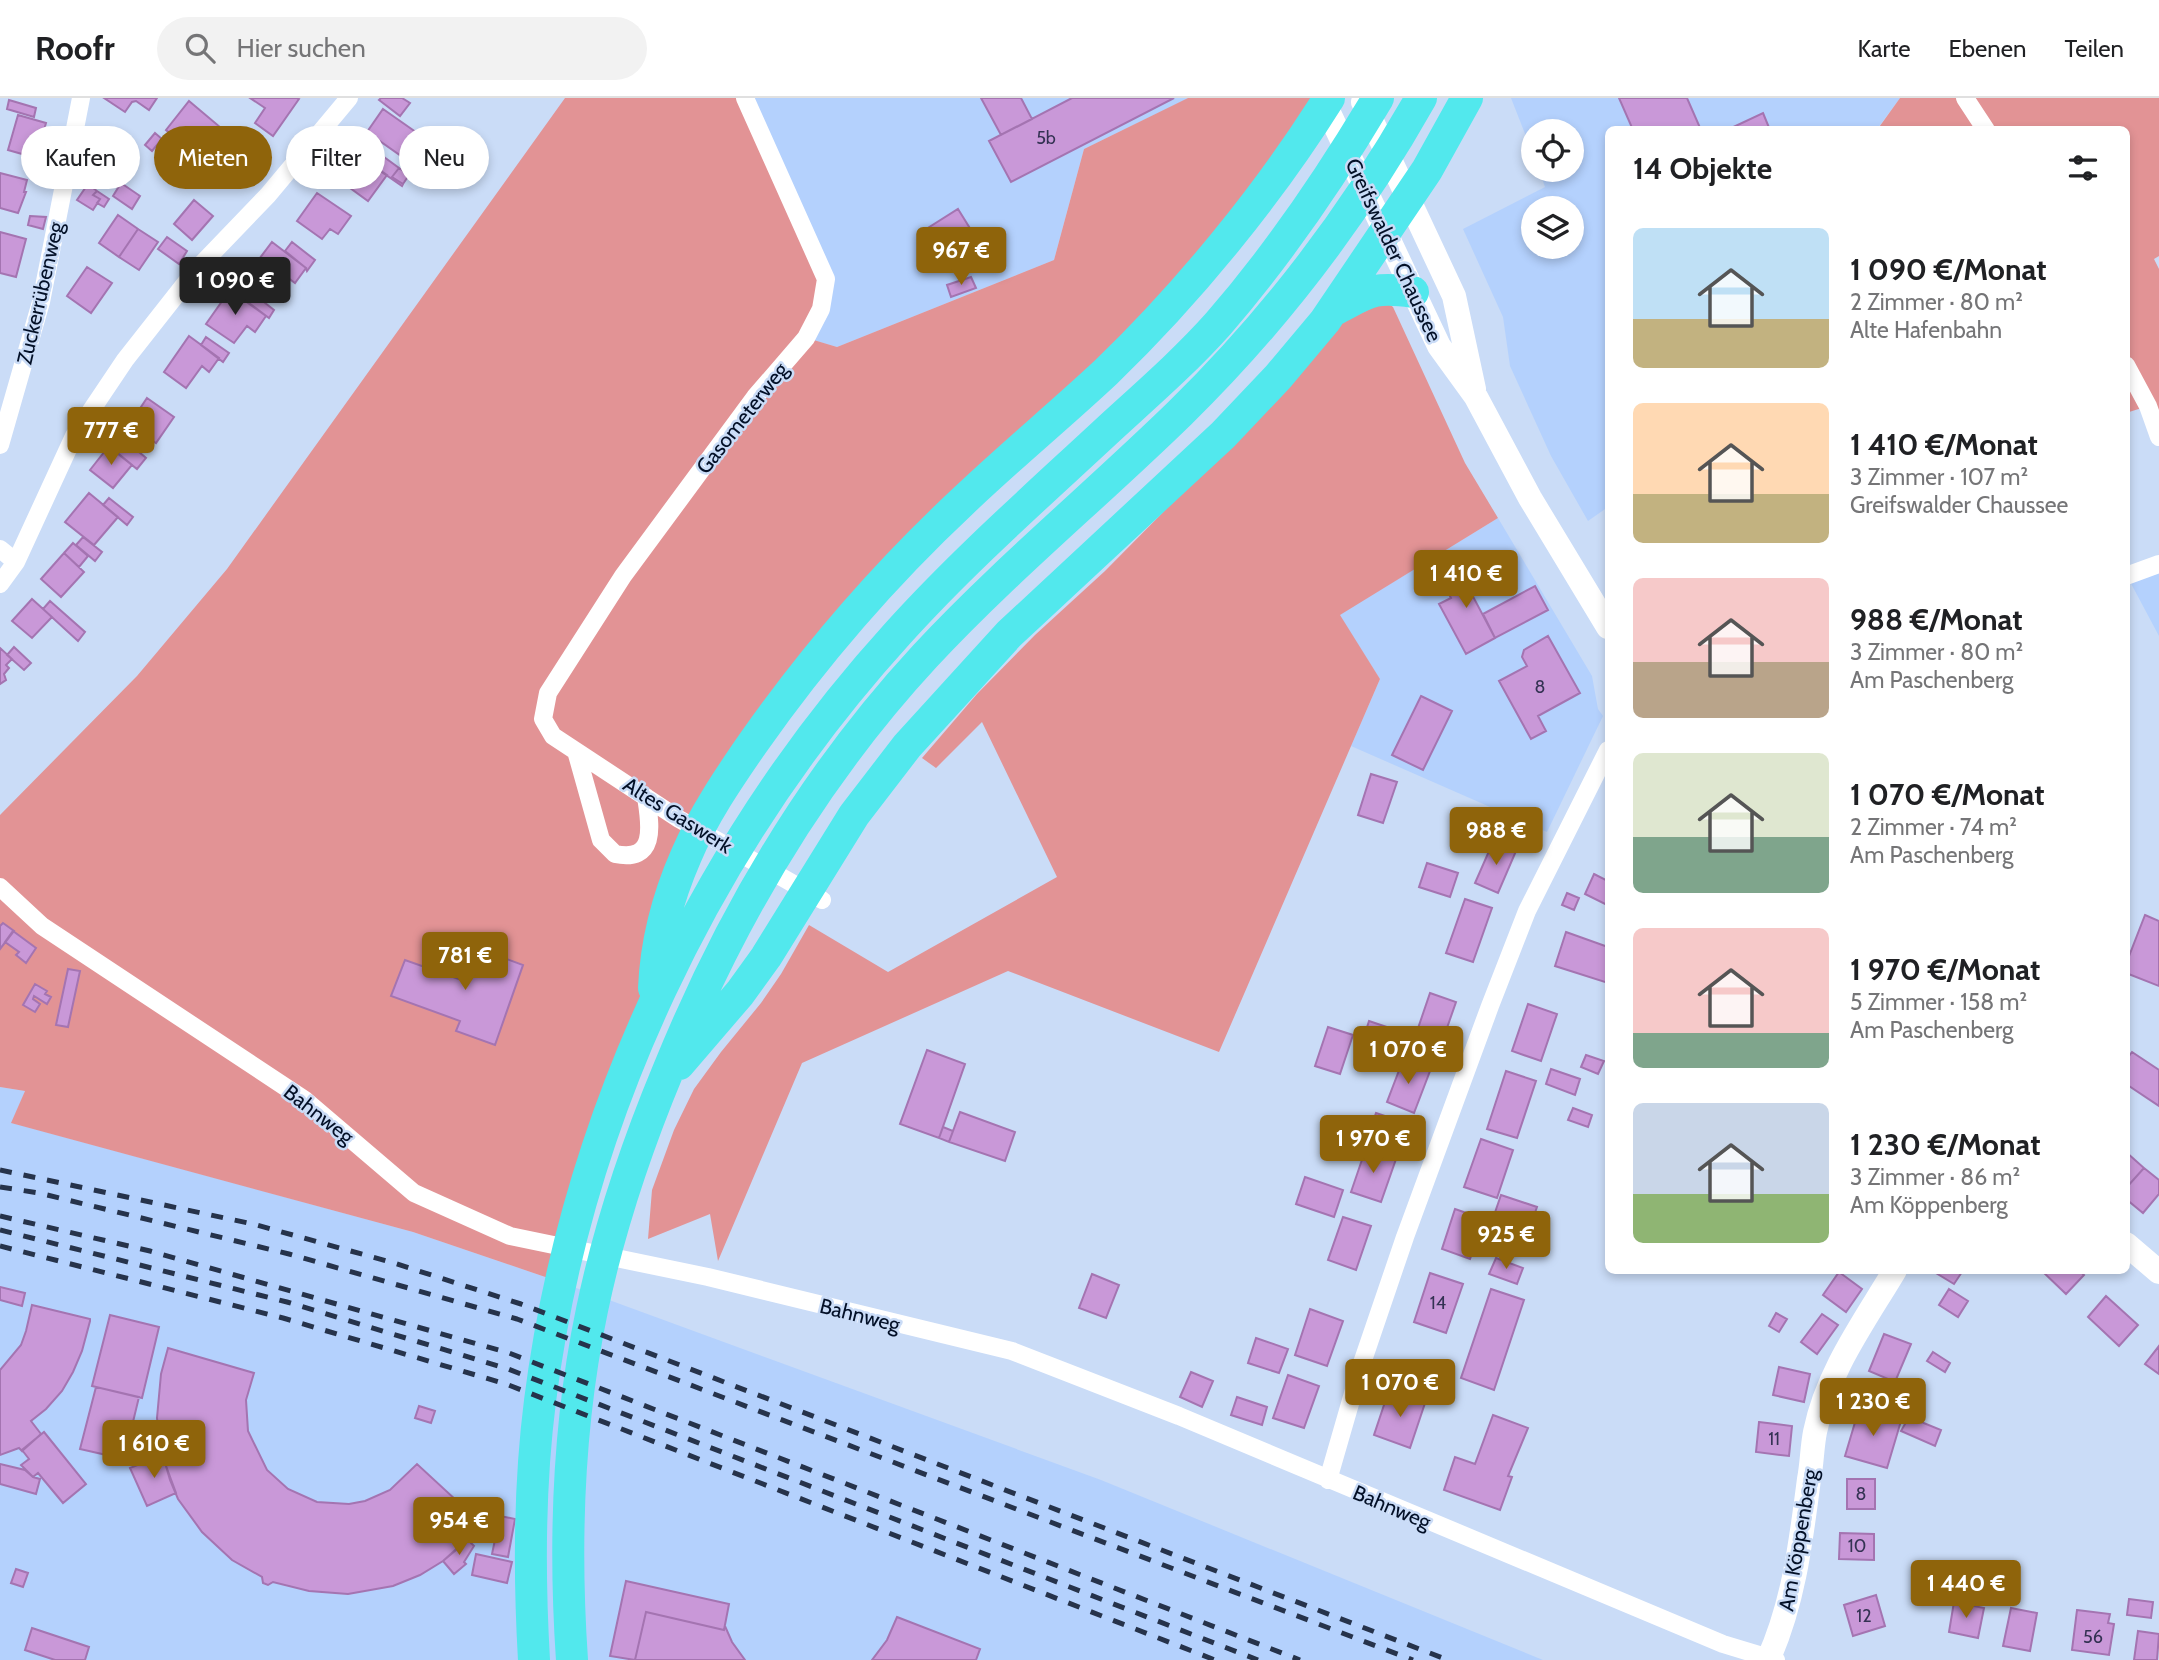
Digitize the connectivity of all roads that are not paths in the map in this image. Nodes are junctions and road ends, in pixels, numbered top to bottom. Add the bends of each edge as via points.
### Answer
1 (81, 98) edge
2 (349, 98) edge
3 (745, 98) edge
4 (1361, 98) edge
5 (1378, 98) edge
6 (1421, 98) edge
7 (1467, 98) edge
8 (1965, 98) edge
9 (1325, 100) edge
10 (1983, 126) edge
11 (1408, 198) junction
12 (1385, 233) junction
13 (1413, 292) junction
14 (1332, 311) junction
15 (2130, 372) edge
16 (1476, 397) junction
17 (2159, 437) edge
18 (0, 445) edge
19 (0, 549) edge
20 (16, 562) junction
21 (2159, 564) edge
22 (2130, 575) edge
23 (0, 584) edge
24 (1605, 622) edge
25 (543, 719) joint
26 (576, 751) junction
27 (1605, 756) edge
28 (646, 797) junction
29 (0, 887) edge
30 (822, 900) dead end
31 (653, 1003) junction
32 (664, 1080) junction
33 (2130, 1247) edge
34 (2159, 1272) edge
35 (1893, 1274) edge
36 (1328, 1480) junction
37 (1771, 1659) edge
38 (534, 1660) edge
39 (572, 1660) edge

1 - 18 street, Zuckerrübenweg via 40,302
2 - 20 street via 268,195 195,271 125,360 74,436
3 - 25 street, Gasometerweg via 826,279 821,309 806,338 755,397 623,576 548,693
4 - 11 main road, Greifswalder Chaussee
5 - 31 highway via 1340,162 1217,325 952,578 848,691 758,815
6 - 32 highway via 1331,242 1240,350 924,657 873,718 780,847 725,942
7 - 11 highway
8 - 10 street
9 - 12 main road, Greifswalder Chaussee
9 - 31 highway via 1262,194 1188,286 1107,371 961,502 800,678 739,763 685,857 655,958
11 - 12 highway
11 - 16 main road, Greifswalder Chaussee via 1454,296
12 - 13 main road, Greifswalder Chaussee
12 - 14 highway
13 - 14 highway via 1377,289
13 - 16 main road, Greifswalder Chaussee via 1439,346
14 - 32 highway via 1223,435 1009,634 944,704 879,781 740,993
15 - 17 street
16 - 24 main road, Greifswalder Chaussee
19 - 20 street
20 - 23 street
21 - 22 street
25 - 26 street, Altes Gaswerk via 553,736
26 - 28 street, Altes Gaswerk
26 - 28 street via 601,840 615,854 633,854 646,844 651,831
27 - 36 street via 1527,911 1499,983 1405,1237
28 - 30 street, Altes Gaswerk
29 - 36 street, Bahnweg via 42,926 305,1100 414,1193 510,1236 708,1277 1012,1351
31 - 38 highway via 589,1174 566,1251 549,1342 539,1404 530,1524
32 - 39 highway via 611,1236 583,1363 568,1519
33 - 34 main road
35 - 37 main road, Am Köppenberg via 1830,1381 1815,1433 1791,1597
36 - 37 street, Bahnweg via 1723,1644

